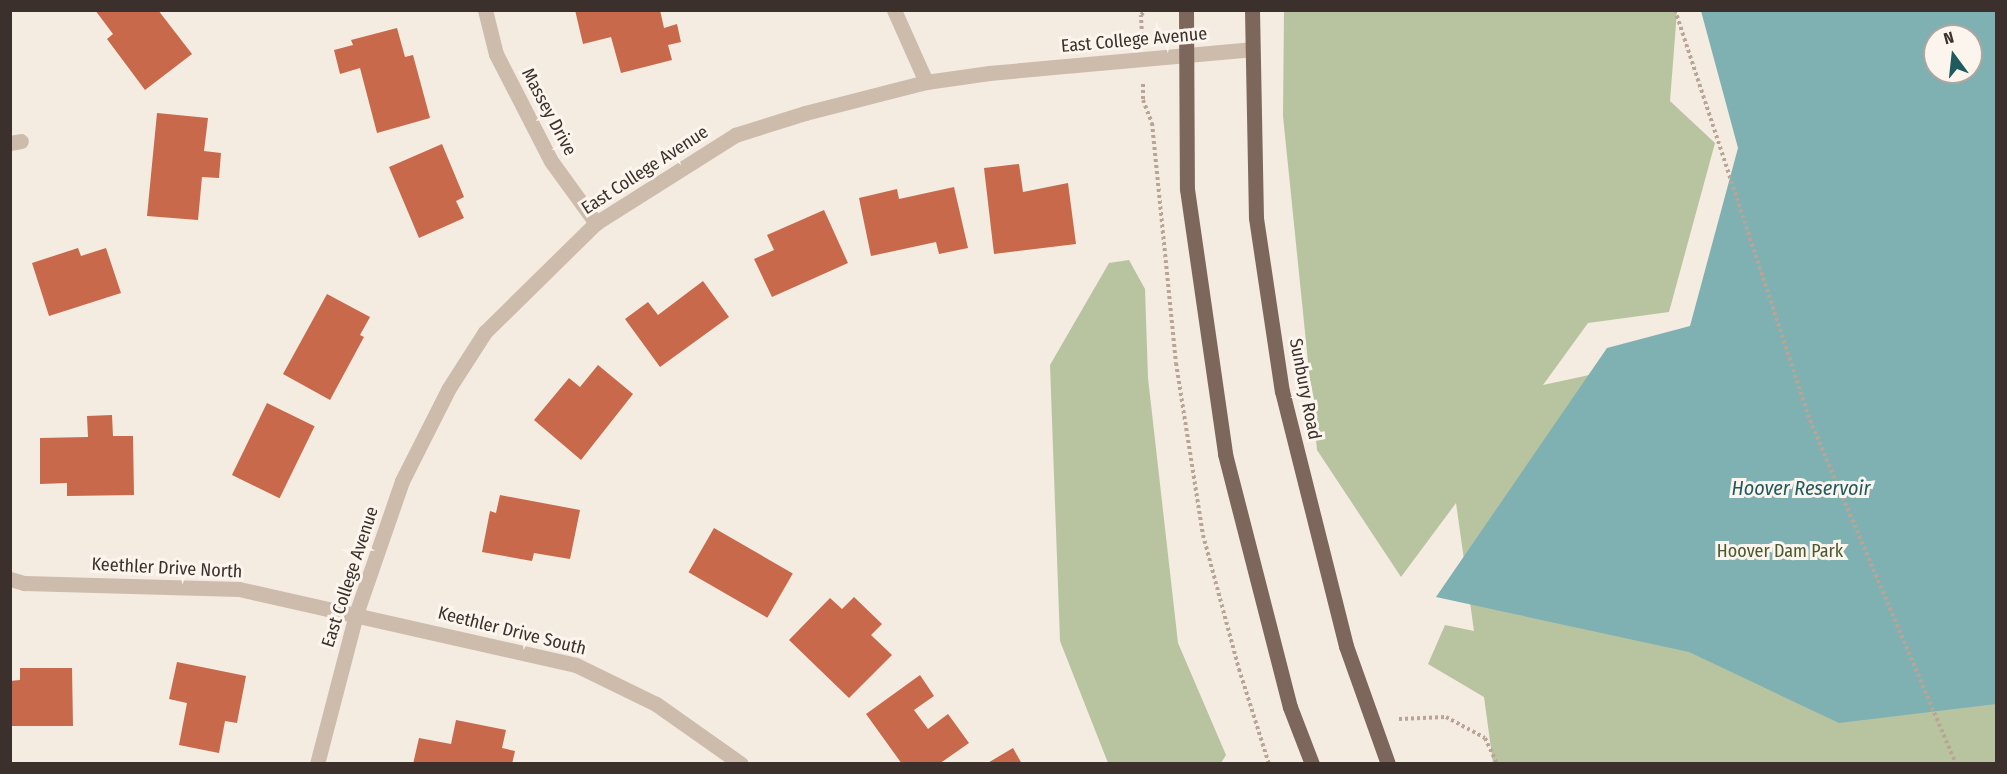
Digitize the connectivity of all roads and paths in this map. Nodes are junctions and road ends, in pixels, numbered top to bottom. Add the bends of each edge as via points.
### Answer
1 (485, 10) edge
2 (894, 10) edge
3 (1146, 10) edge
4 (1186, 10) edge
5 (1252, 10) edge
6 (1675, 10) edge
7 (1141, 15) dead end
8 (1251, 49) junction
9 (1186, 55) junction
10 (926, 82) junction
11 (596, 223) junction
12 (10, 579) edge
13 (356, 614) junction
14 (1398, 719) dead end
15 (317, 764) edge
16 (741, 764) edge
17 (1312, 764) edge
18 (1388, 764) edge
19 (1497, 764) edge
20 (1956, 764) edge

1 - 11 street, Massey Drive via 496,54 551,161
2 - 10 street
3 - 7 path
4 - 9 main road
5 - 8 main road, Sunbury Road
6 - 20 path via 1810,420
8 - 9 street, East College Avenue
8 - 18 main road, Sunbury Road via 1256,218 1282,391 1346,646
9 - 10 street, East College Avenue
9 - 17 main road via 1186,189 1225,454 1290,707
10 - 11 street, East College Avenue via 735,135
11 - 13 street, East College Avenue via 485,332 449,388 402,481
12 - 13 street, Keethler Drive North via 24,583 239,589
13 - 15 street, East College Avenue
13 - 16 street, Keethler Drive South via 576,665 656,704
14 - 19 path via 1446,717 1485,738

